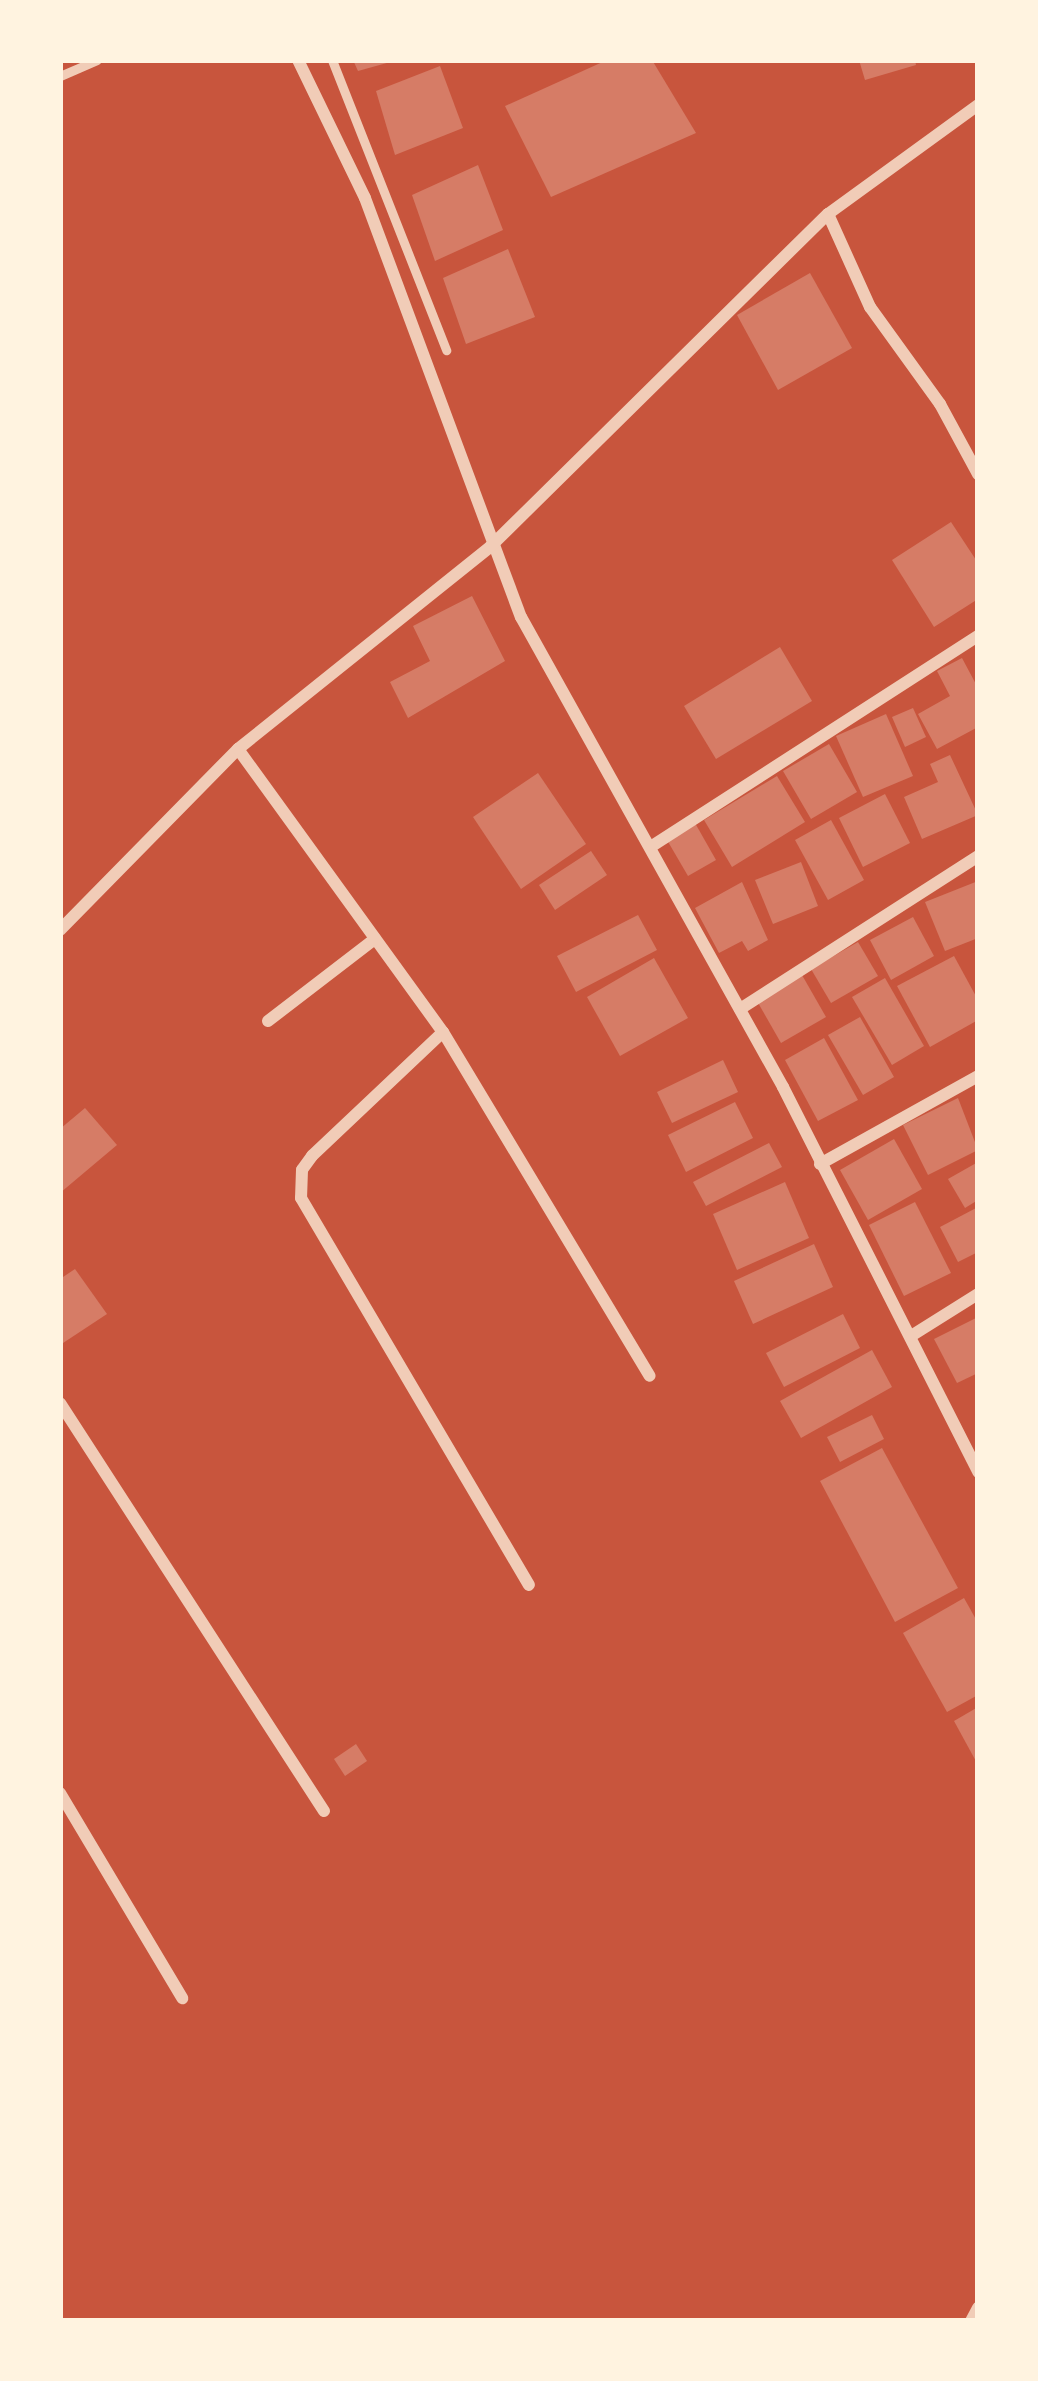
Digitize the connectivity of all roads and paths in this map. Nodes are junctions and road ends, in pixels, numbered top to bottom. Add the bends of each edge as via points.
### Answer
1 (97, 60) edge
2 (298, 60) edge
3 (332, 60) edge
4 (60, 76) edge
5 (978, 104) edge
6 (828, 214) junction
7 (446, 350) dead end
8 (978, 474) edge
9 (490, 547) junction
10 (978, 636) edge
11 (238, 749) junction
12 (652, 846) junction
13 (978, 856) edge
14 (60, 930) edge
15 (375, 938) junction
16 (740, 1009) junction
17 (268, 1021) dead end
18 (443, 1032) junction
19 (978, 1076) edge
20 (820, 1164) junction
21 (978, 1294) edge
22 (911, 1336) junction
23 (650, 1376) dead end
24 (60, 1403) edge
25 (978, 1472) edge
26 (529, 1585) dead end
27 (60, 1793) edge
28 (324, 1810) dead end
29 (182, 1999) dead end
30 (978, 2308) edge
31 (971, 2321) edge

1 - 4 lane
2 - 9 street via 365,198
3 - 7 lane
5 - 6 street
6 - 8 street via 870,307 940,404
6 - 9 street
9 - 11 street
9 - 12 street via 553,681
10 - 12 street
11 - 14 street
11 - 15 street
12 - 16 street
13 - 16 street
15 - 17 street
15 - 18 street
16 - 20 street
18 - 23 street
18 - 26 street via 312,1156 302,1170 301,1198
19 - 20 street
20 - 22 street
21 - 22 street
22 - 25 street
24 - 28 street
27 - 29 street
30 - 31 street

